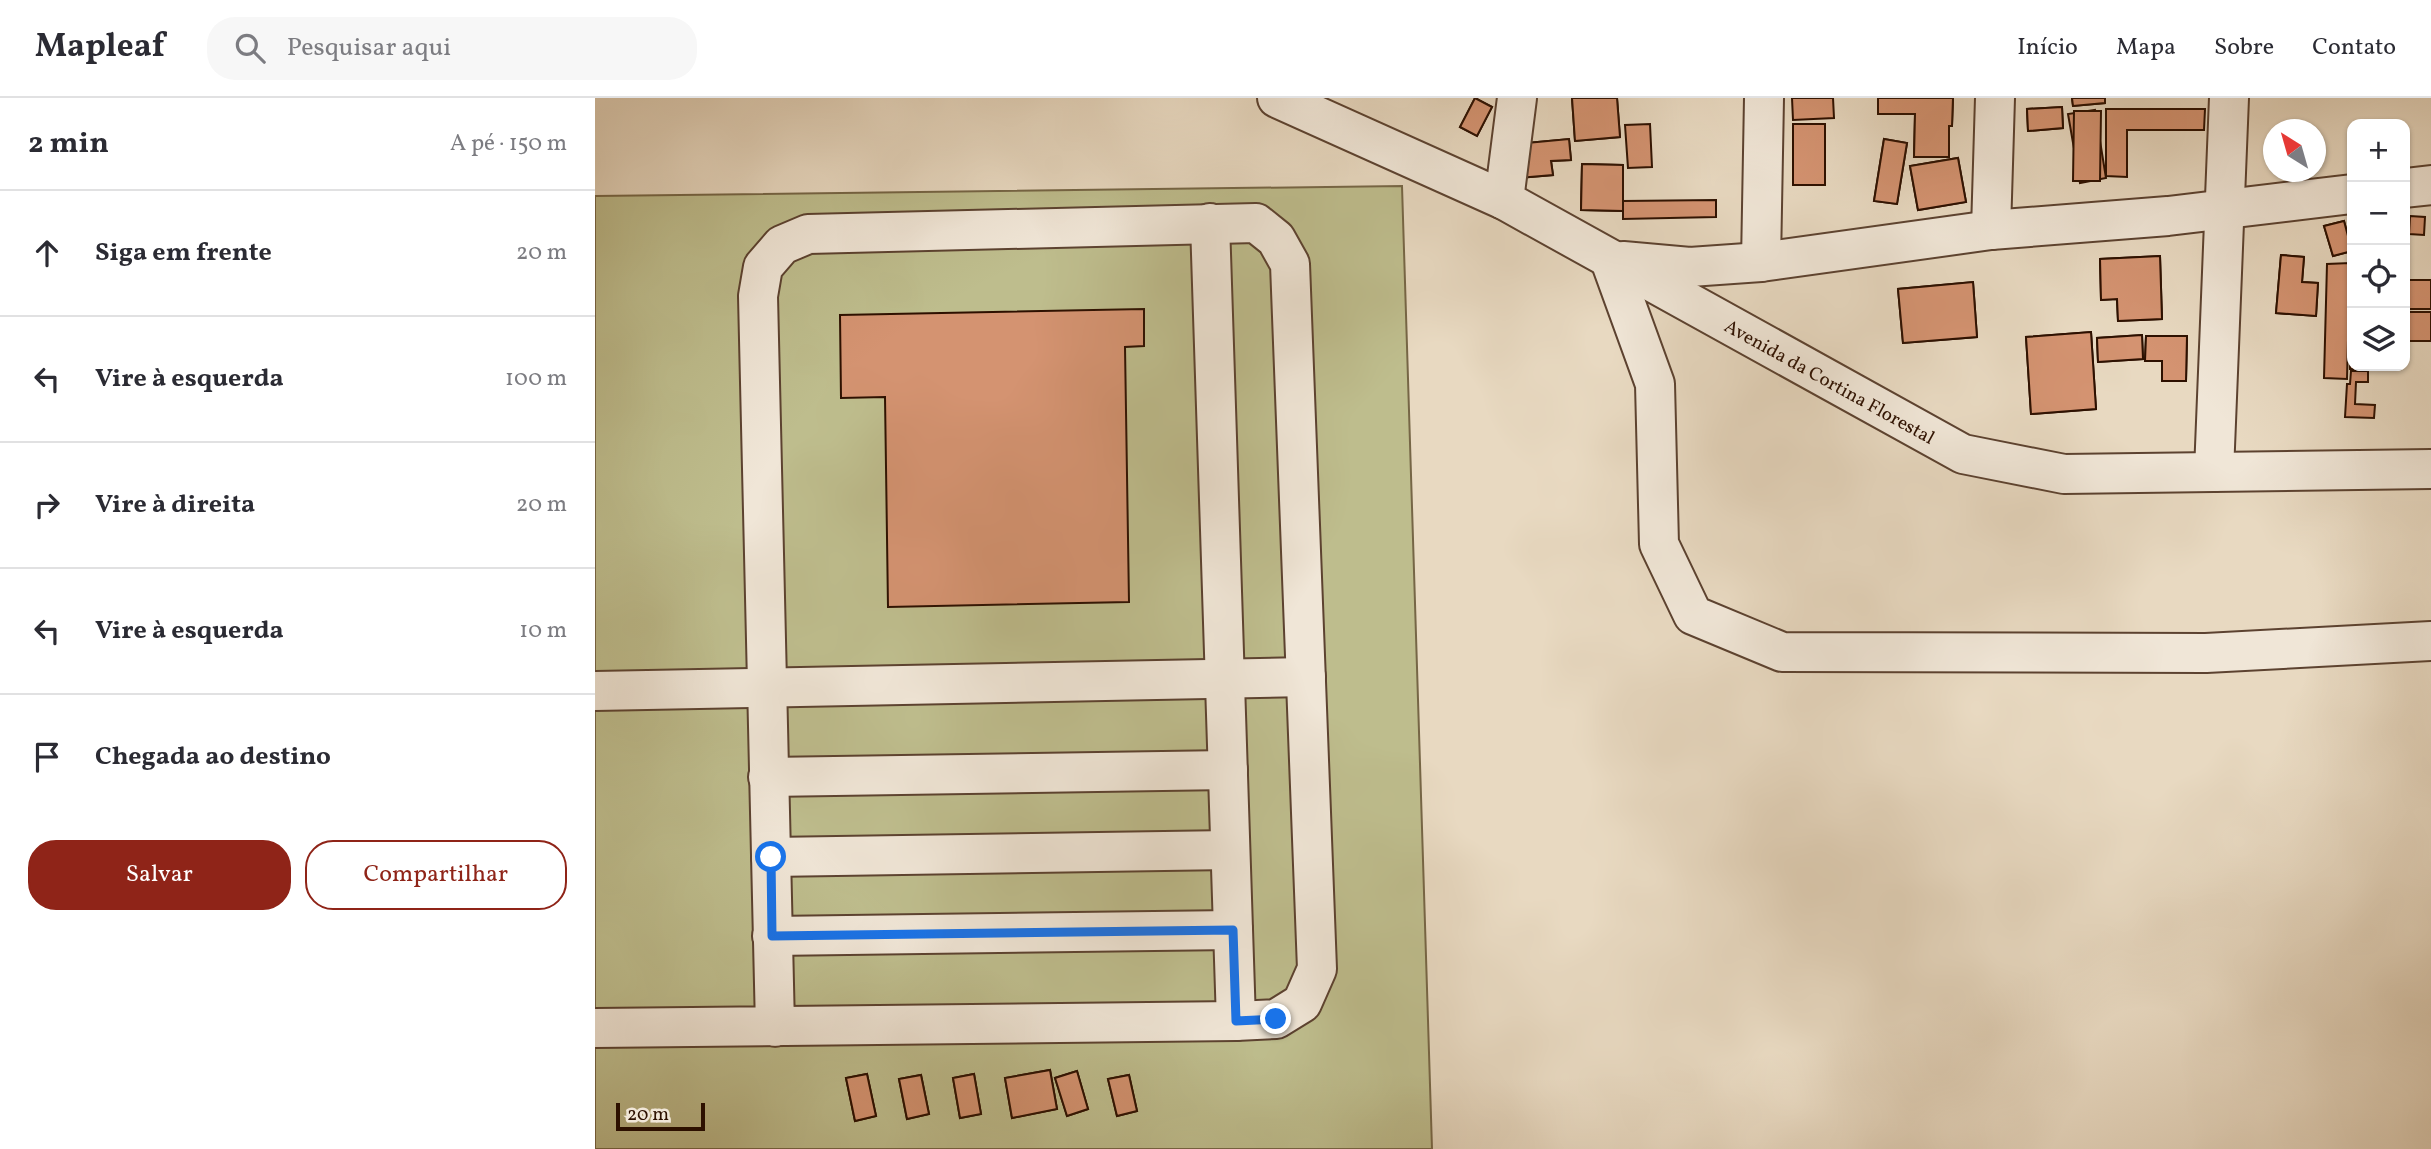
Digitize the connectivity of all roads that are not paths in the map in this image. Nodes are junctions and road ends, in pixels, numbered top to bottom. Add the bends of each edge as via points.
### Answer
1 (1277, 98) edge
2 (1517, 98) edge
3 (1764, 98) edge
4 (1995, 98) edge
5 (2229, 98) edge
6 (2431, 185) edge
7 (2410, 187) edge
8 (2347, 195) edge
9 (1504, 200) junction
10 (2226, 209) junction
11 (1210, 223) junction
12 (1991, 230) junction
13 (1610, 260) junction
14 (1761, 262) junction
15 (2431, 469) edge
16 (2214, 472) junction
17 (2431, 641) edge
18 (1306, 677) junction
19 (1224, 678) junction
20 (766, 687) junction
21 (595, 691) edge
22 (1228, 770) junction
23 (768, 777) junction
24 (1230, 850) junction
25 (771, 857) junction
26 (1233, 930) junction
27 (772, 936) junction
28 (1236, 1021) junction
29 (775, 1027) junction
30 (595, 1028) edge

1 - 9 street, Avenida da Cortina Florestal
2 - 9 street
3 - 14 street
4 - 12 street
5 - 10 street
6 - 7 street
8 - 10 street
9 - 13 street, Avenida da Cortina Florestal
10 - 12 street
10 - 16 street
11 - 18 street via 1256,223 1276,239 1290,264
11 - 19 street
11 - 20 street via 808,234 782,245 763,267 758,296
12 - 14 street
13 - 14 street via 1691,267
13 - 16 street, Avenida da Cortina Florestal via 1962,454 2064,474
13 - 17 street via 1655,384 1660,544 1693,615 1782,652 2206,653
15 - 16 street, Avenida da Cortina Florestal
18 - 19 street
18 - 28 street via 1317,969 1302,1003 1276,1019
19 - 20 street
19 - 22 street
20 - 21 street
20 - 23 street
22 - 23 street
22 - 24 street
23 - 25 street
24 - 25 street
24 - 26 street
25 - 27 street
26 - 27 street
26 - 28 street
27 - 29 street
28 - 29 street
29 - 30 street

